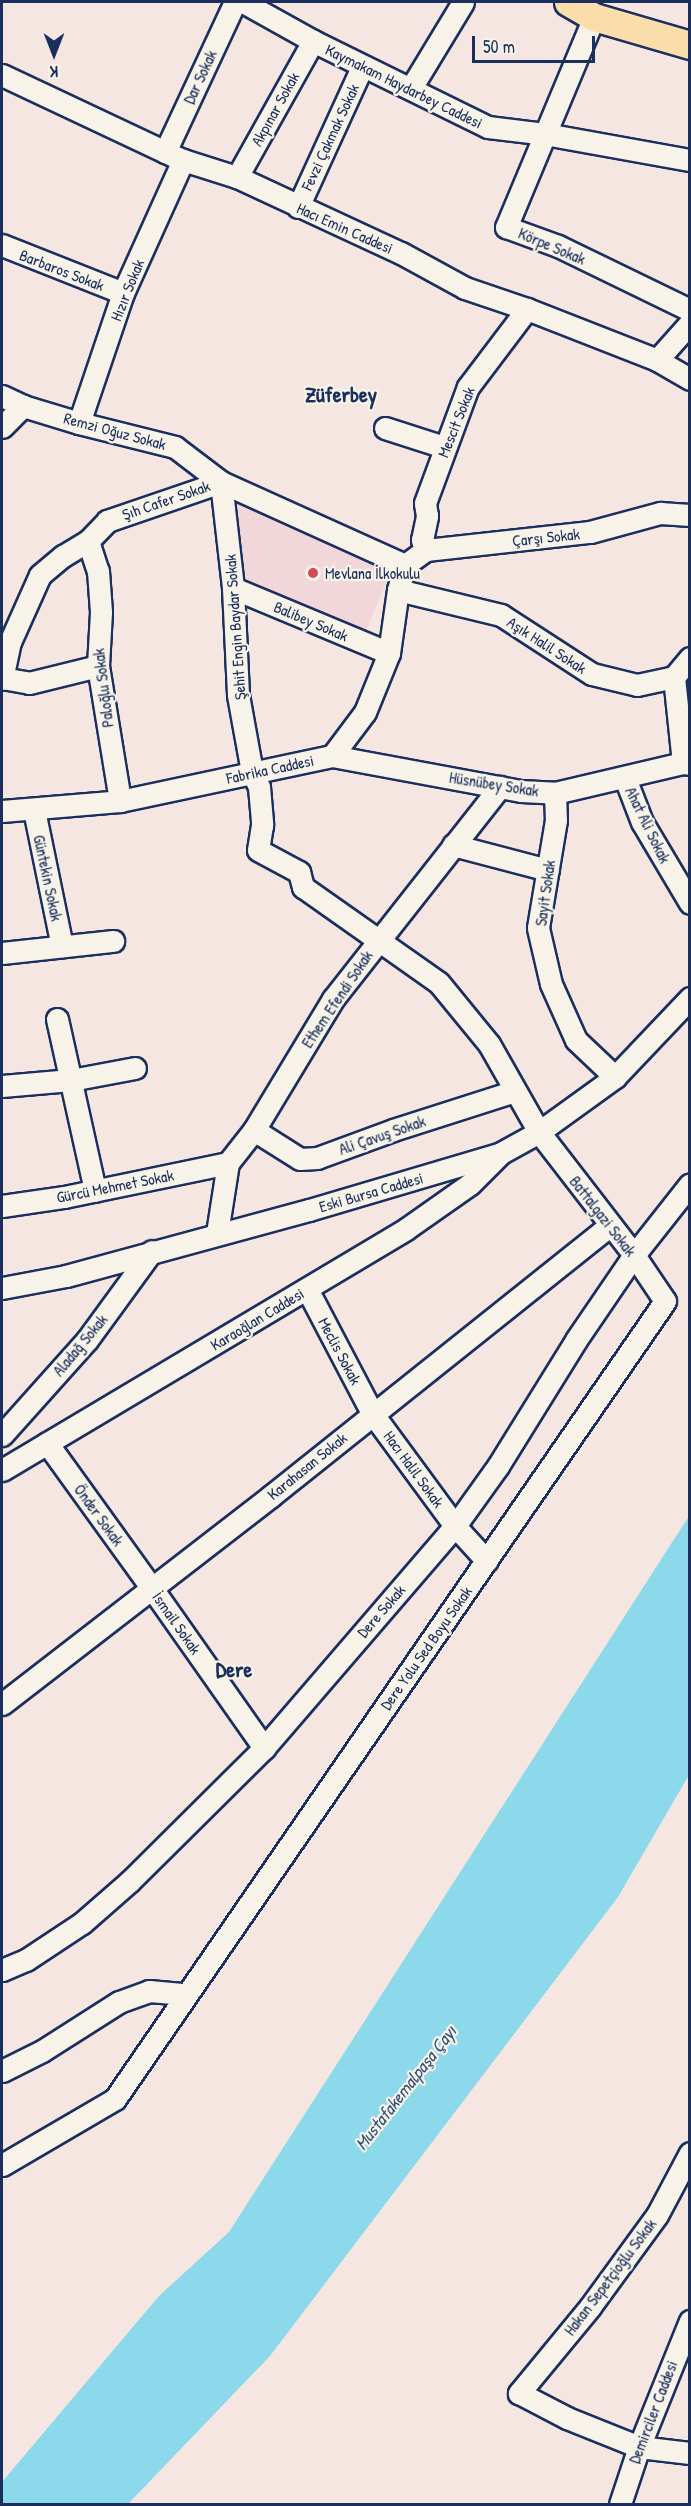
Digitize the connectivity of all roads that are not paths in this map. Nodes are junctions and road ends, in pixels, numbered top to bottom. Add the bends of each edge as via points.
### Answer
1 (236, 2) edge
2 (243, 2) edge
3 (463, 2) edge
4 (568, 2) edge
5 (594, 16) junction
6 (313, 42) junction
7 (690, 45) edge
8 (362, 67) junction
9 (2, 75) edge
10 (411, 88) junction
11 (545, 134) junction
12 (174, 156) junction
13 (687, 161) edge
14 (237, 177) junction
15 (298, 207) junction
16 (2, 245) edge
17 (123, 294) junction
18 (527, 309) junction
19 (690, 310) edge
20 (690, 323) edge
21 (657, 360) junction
22 (690, 379) edge
23 (2, 396) edge
24 (23, 406) junction
25 (79, 423) junction
26 (2, 427) edge
27 (385, 428) dead end
28 (444, 447) junction
29 (221, 482) junction
30 (690, 515) edge
31 (88, 541) junction
32 (426, 550) junction
33 (405, 565) junction
34 (233, 588) junction
35 (398, 590) junction
36 (6, 641) edge
37 (389, 653) junction
38 (690, 658) edge
39 (98, 666) junction
40 (674, 677) junction
41 (2, 678) edge
42 (332, 756) junction
43 (686, 764) edge
44 (252, 772) junction
45 (625, 778) junction
46 (500, 787) junction
47 (555, 793) junction
48 (120, 801) junction
49 (34, 810) junction
50 (2, 811) edge
51 (453, 845) junction
52 (548, 870) junction
53 (690, 903) edge
54 (378, 938) junction
55 (112, 941) dead end
56 (62, 946) junction
57 (2, 953) edge
58 (690, 998) edge
59 (57, 1019) dead end
60 (135, 1068) dead end
61 (615, 1077) junction
62 (71, 1080) junction
63 (2, 1086) edge
64 (515, 1091) junction
65 (254, 1130) junction
66 (539, 1132) junction
67 (501, 1153) junction
68 (228, 1163) junction
69 (690, 1184) edge
70 (95, 1191) junction
71 (2, 1206) edge
72 (609, 1226) junction
73 (217, 1233) junction
74 (152, 1251) junction
75 (634, 1255) junction
76 (2, 1288) edge
77 (307, 1289) junction
78 (665, 1301) joint
79 (372, 1413) junction
80 (2, 1435) edge
81 (47, 1443) junction
82 (2, 1470) edge
83 (455, 1526) junction
84 (487, 1561) junction
85 (151, 1587) junction
86 (2, 1704) edge
87 (264, 1749) junction
88 (2, 1970) edge
89 (186, 1994) junction
90 (2, 2071) edge
91 (690, 2153) edge
92 (2, 2165) edge
93 (690, 2321) edge
94 (639, 2447) junction
95 (690, 2453) edge
96 (620, 2505) edge

1 - 12 street, Dar Sokak
2 - 6 street, Kaymakam Haydarbey Caddesi
3 - 10 street
4 - 5 main road
5 - 7 main road
5 - 11 street
6 - 8 street, Kaymakam Haydarbey Caddesi
6 - 14 street, Akpınar Sokak
8 - 10 street, Kaymakam Haydarbey Caddesi
8 - 15 street, Fevzi Çakmak Sokak
9 - 12 street, Hacı Emin Caddesi
10 - 11 street, Kaymakam Haydarbey Caddesi via 488,127
11 - 13 street, Kaymakam Haydarbey Caddesi
11 - 19 street, Körpe Sokak via 506,227 558,246
12 - 14 street, Hacı Emin Caddesi
12 - 17 street, Hızır Sokak
14 - 15 street, Hacı Emin Caddesi
15 - 18 street, Hacı Emin Caddesi via 465,288
16 - 17 street, Barbaros Sokak
17 - 25 street, Hızır Sokak
18 - 21 street, Hacı Emin Caddesi
18 - 28 street, Mescit Sokak via 468,387
20 - 21 street
21 - 22 street, Hacı Emin Caddesi
23 - 24 street, Remzi Oğuz Sokak
24 - 25 street, Remzi Oğuz Sokak
24 - 26 street
25 - 29 street, Remzi Oğuz Sokak via 175,447
27 - 28 street
28 - 32 street, Mescit Sokak via 425,503 427,516 422,540
29 - 31 street, Şıh Cafer Sokak via 107,521
29 - 33 street, Şıh Cafer Sokak
29 - 34 street, Şehit Engin Baydar Sokak
30 - 32 street, Çarşı Sokak via 660,513 590,532
31 - 36 street, Şıh Cafer Sokak via 40,575
31 - 39 street, Paloğlu Sokak via 98,571
32 - 33 street, Çarşı Sokak
33 - 35 street, Fabrika Caddesi
34 - 37 street, Balibey Sokak
34 - 44 street, Şehit Engin Baydar Sokak via 238,696
35 - 37 street, Fabrika Caddesi
35 - 40 street, Aşık Halil Sokak via 501,615 592,674 637,685
36 - 41 street, Şıh Cafer Sokak
37 - 42 street, Fabrika Caddesi via 365,712
38 - 40 street
39 - 41 street via 29,683
39 - 48 street, Paloğlu Sokak
40 - 43 street
42 - 44 street, Fabrika Caddesi
42 - 46 street, Hüsnübey Sokak
43 - 45 street, Hüsnübey Sokak
44 - 48 street, Fabrika Caddesi
44 - 54 street, Şehit Engin Baydar Sokak via 260,797 262,825 258,850 299,872 303,887
45 - 47 street, Hüsnübey Sokak
45 - 53 street, Ahat Ali Sokak via 642,822
46 - 47 street, Hüsnübey Sokak
46 - 51 street, Ethem Efendi Sokak
47 - 52 street, Sayit Sokak via 556,820
48 - 49 street, Fabrika Caddesi
49 - 50 street, Fabrika Caddesi
49 - 56 street, Güntekin Sokak
51 - 52 street
51 - 54 street, Ethem Efendi Sokak
52 - 61 street, Sayit Sokak via 538,928 550,984 576,1040
54 - 64 street, Battalgazi Sokak via 439,983 489,1044
54 - 65 street, Ethem Efendi Sokak via 333,999
55 - 56 street
56 - 57 street
58 - 61 street, Eski Bursa Caddesi
59 - 62 street
60 - 62 street
61 - 66 street, Eski Bursa Caddesi
62 - 63 street
62 - 70 street
64 - 65 street, Ali Çavuş Sokak via 317,1158 300,1159
64 - 66 street, Battalgazi Sokak
65 - 68 street, Ethem Efendi Sokak
66 - 67 street, Eski Bursa Caddesi
66 - 72 street, Battalgazi Sokak
67 - 73 street, Eski Bursa Caddesi
67 - 77 street, Karaoğlan Caddesi via 452,1197
68 - 70 street, Gürcü Mehmet Sokak
68 - 73 street, Ethem Efendi Sokak
69 - 75 street, Dere Sokak
70 - 71 street, Gürcü Mehmet Sokak
72 - 75 street, Battalgazi Sokak
72 - 79 street, Karahasan Sokak
73 - 74 street, Eski Bursa Caddesi
74 - 76 street, Eski Bursa Caddesi via 66,1276
74 - 80 street, Aladağ Sokak via 87,1340
75 - 78 street, Battalgazi Sokak
75 - 83 street, Dere Sokak
77 - 79 street, Meclis Sokak
77 - 81 street, Karaoğlan Caddesi
78 - 84 street, Dere Yolu Sed Boyu Sokak
79 - 83 street, Hacı Halil Sokak
79 - 85 street, Karahasan Sokak
81 - 82 street, Karaoğlan Caddesi
81 - 85 street, Önder Sokak
83 - 84 street, Hacı Halil Sokak
83 - 87 street, Dere Sokak
84 - 89 street, Dere Yolu Sed Boyu Sokak
85 - 86 street, Karahasan Sokak
85 - 87 street, İsmail Sokak
87 - 88 street, Dere Sokak via 82,1923 26,1960
89 - 90 street via 149,1991 119,2002 42,2051
89 - 92 street, Dere Yolu Sed Boyu Sokak via 115,2100
91 - 94 street, Hakan Sepetçioğlu Sokak via 657,2215 590,2307 519,2393 567,2418
93 - 94 street, Demirciler Caddesi
94 - 95 street
94 - 96 street, Demirciler Caddesi

